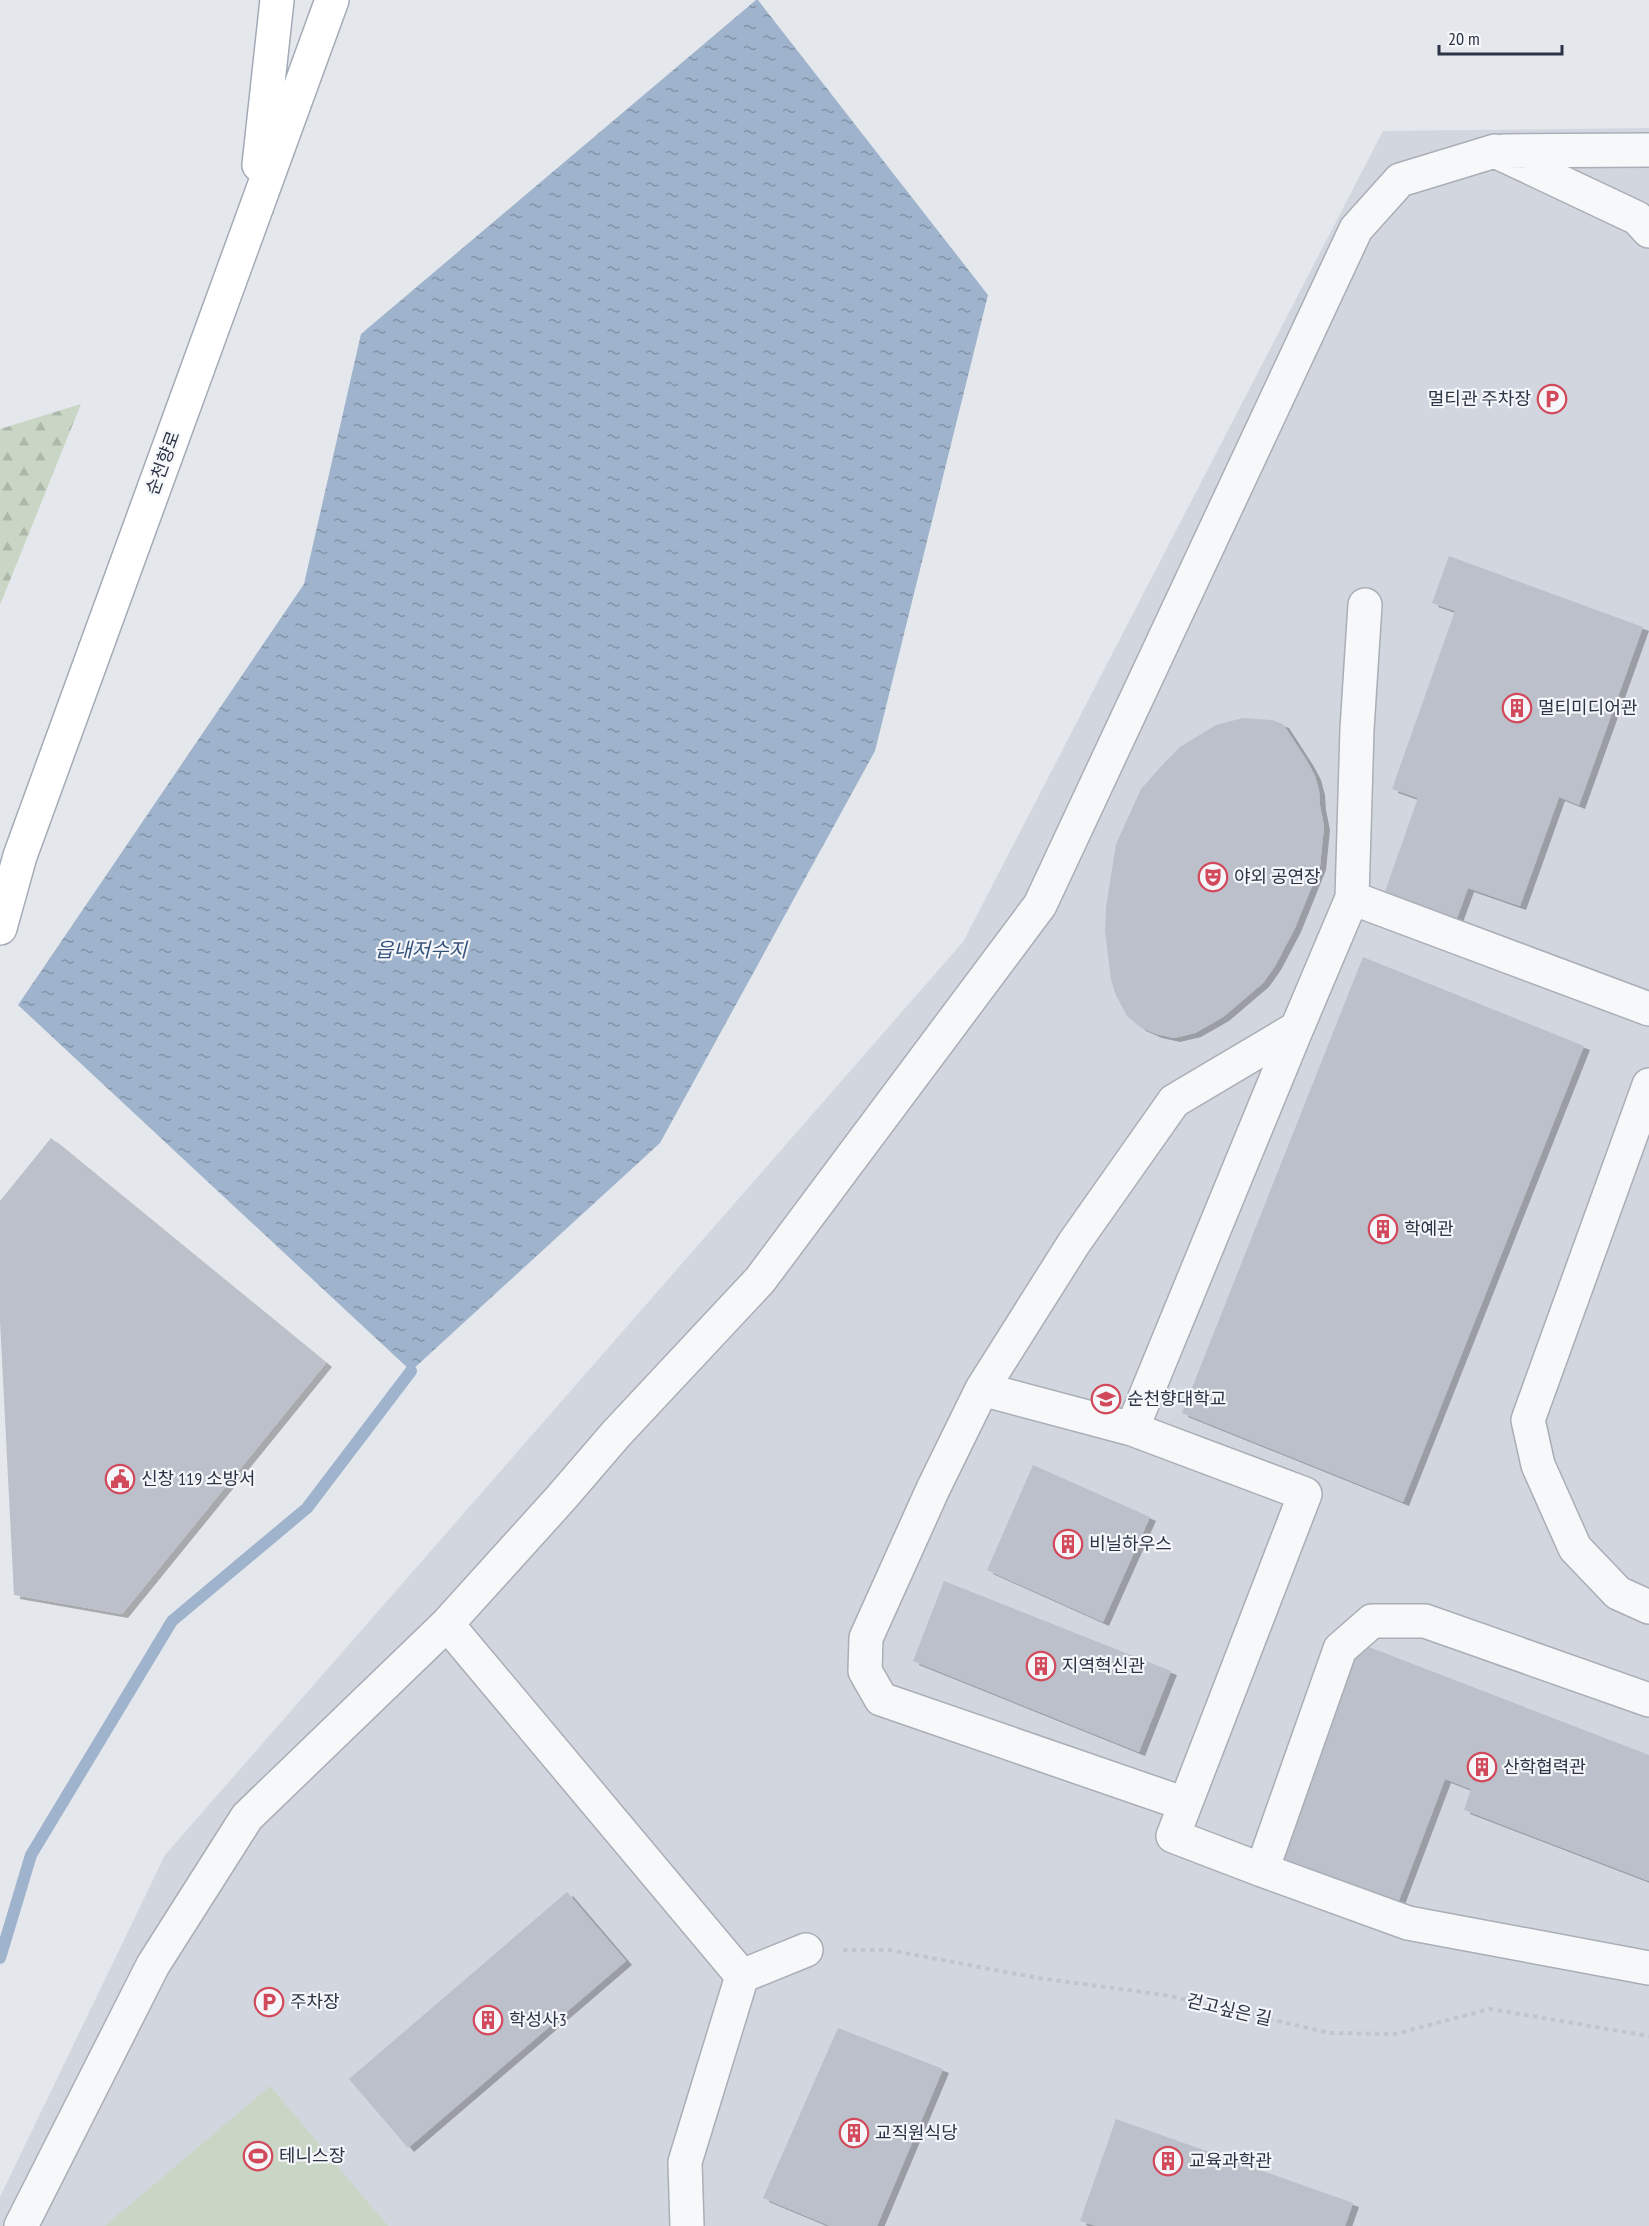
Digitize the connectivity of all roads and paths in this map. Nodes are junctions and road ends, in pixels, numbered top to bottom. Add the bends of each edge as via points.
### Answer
1 (277, 0) edge
2 (332, 0) edge
3 (1649, 150) edge
4 (1495, 151) junction
5 (253, 218) junction
6 (1649, 231) edge
7 (1365, 605) dead end
8 (1352, 898) junction
9 (0, 928) edge
10 (1649, 1009) edge
11 (1297, 1028) junction
12 (1649, 1085) edge
13 (982, 1389) junction
14 (1132, 1429) junction
15 (1649, 1607) edge
16 (447, 1624) junction
17 (1649, 1700) edge
18 (1185, 1804) junction
19 (1262, 1870) junction
20 (806, 1950) joint
21 (1649, 1968) edge
22 (742, 1976) junction
23 (1649, 2036) edge
24 (21, 2226) edge
25 (687, 2226) edge

1 - 5 main road
2 - 5 main road, 순천향로
3 - 4 lane
4 - 6 lane via 1637,218
4 - 16 lane via 1400,180 1356,229 1040,905 760,1280
5 - 9 main road, 순천향로 via 20,856
7 - 8 lane
8 - 10 lane
8 - 11 lane
11 - 13 lane via 1174,1101 1074,1243
11 - 14 lane
12 - 15 lane via 1528,1420 1538,1465 1575,1548 1618,1593
13 - 14 lane
13 - 18 lane via 866,1638 865,1671 881,1699
14 - 18 lane via 1305,1494
16 - 22 lane
16 - 24 lane via 247,1817 153,1965
17 - 19 lane via 1425,1621 1372,1621 1340,1649
18 - 19 lane via 1173,1836
19 - 21 lane via 1408,1923
20 - 22 lane
20 - 23 path, 걷고싶은 길 via 889,1950 1038,1978 1165,1995 1330,2034 1395,2034 1490,2009
22 - 25 lane via 685,2162

